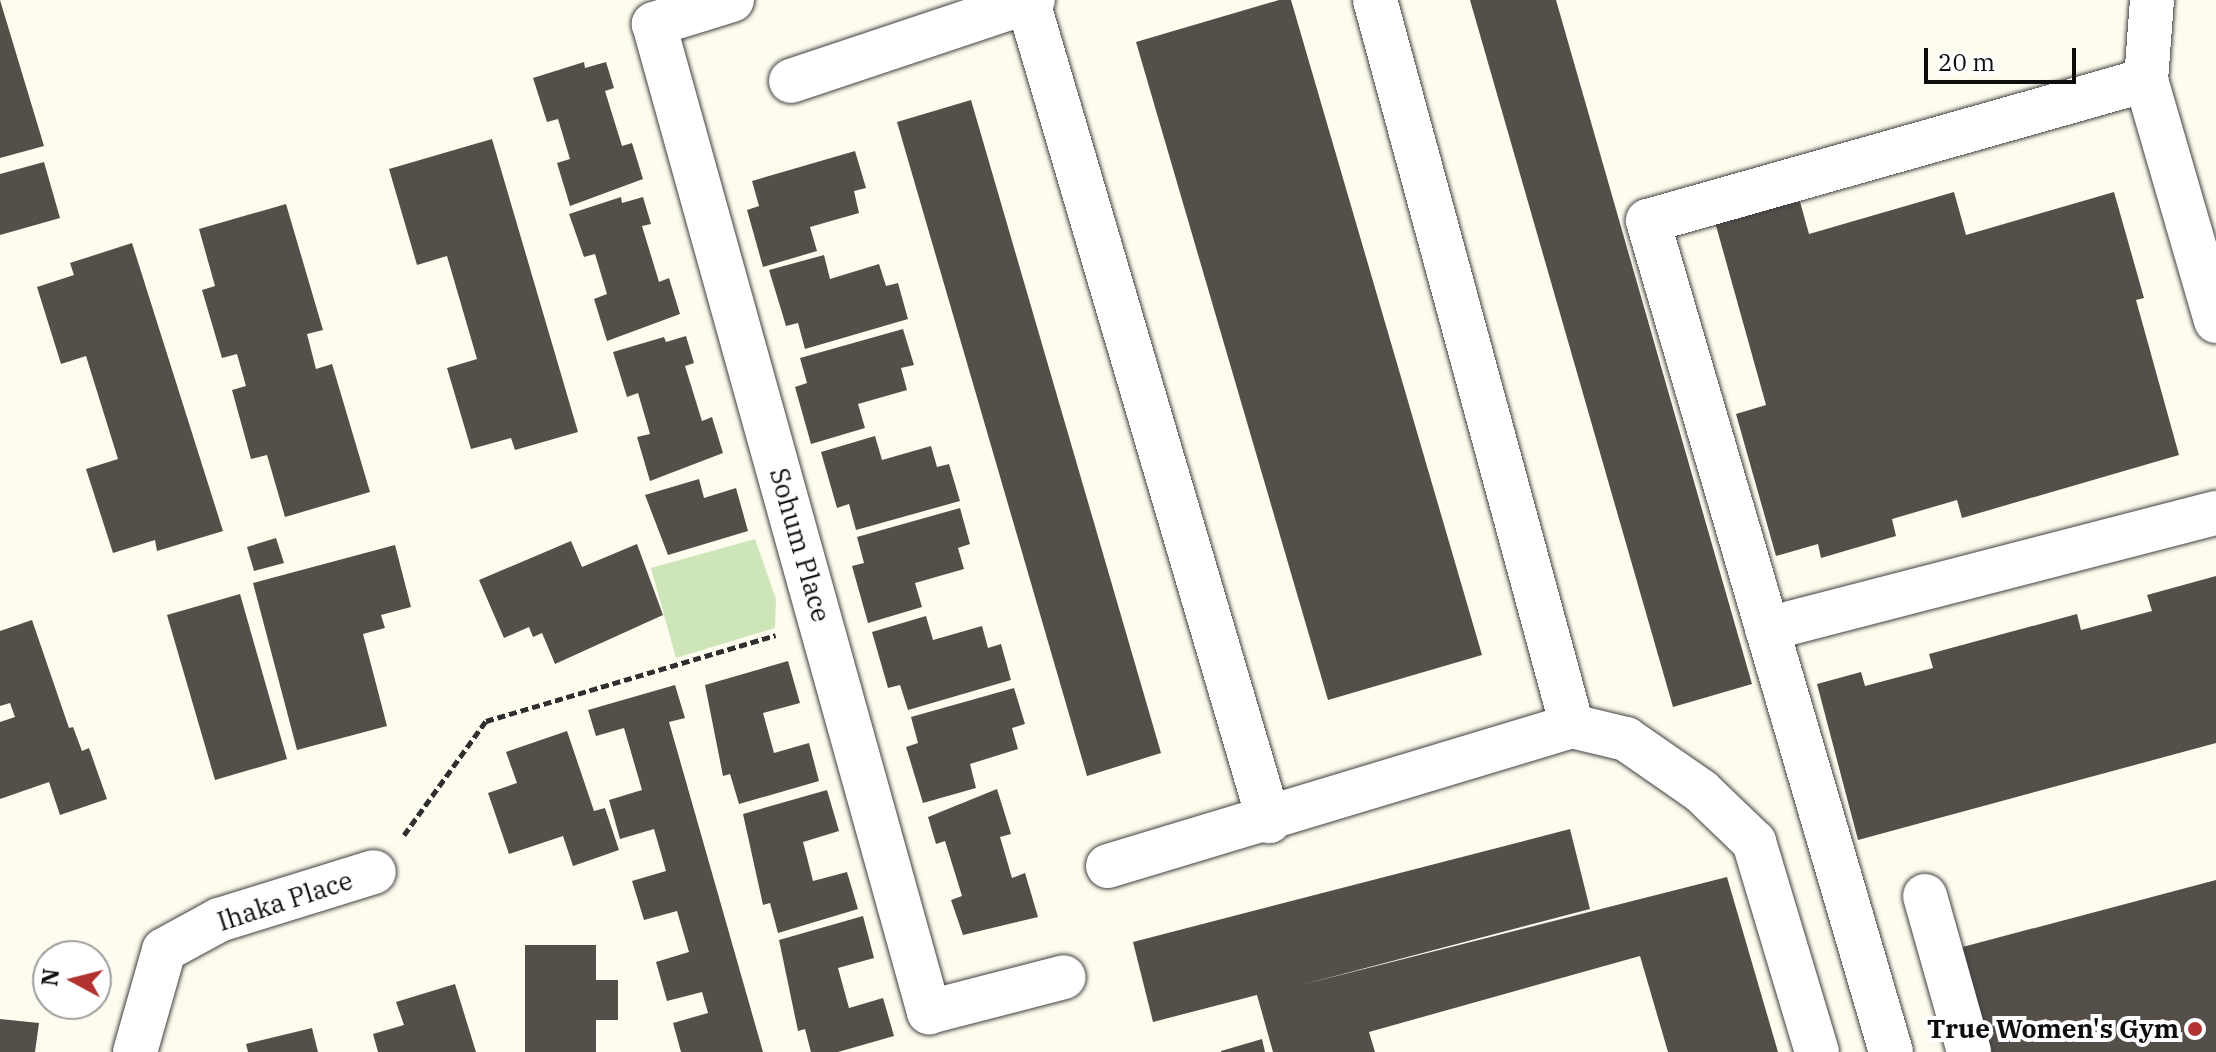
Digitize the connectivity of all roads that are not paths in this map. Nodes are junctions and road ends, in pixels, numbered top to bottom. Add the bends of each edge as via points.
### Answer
1 (732, 0) edge
2 (1375, 0) edge
3 (2152, 0) edge
4 (1031, 1) edge
5 (2146, 80) junction
6 (791, 81) dead end
7 (2216, 321) edge
8 (2216, 513) edge
9 (1767, 629) junction
10 (1572, 726) junction
11 (1269, 821) junction
12 (387, 856) road end
13 (1108, 866) dead end
14 (1925, 896) dead end
15 (1064, 977) dead end
16 (135, 1052) edge
17 (1817, 1052) edge
18 (1891, 1052) edge
19 (1969, 1052) edge

1 - 15 street, Sohum Place via 654,24 929,1012
2 - 10 street
3 - 5 street
4 - 6 street
4 - 11 street
5 - 7 street
5 - 9 street via 1648,221
8 - 9 street
9 - 18 street
10 - 11 street
10 - 17 street via 1626,739 1701,791 1754,842
11 - 13 street
12 - 16 street, Ihaka Place via 219,920 164,950
14 - 19 street

